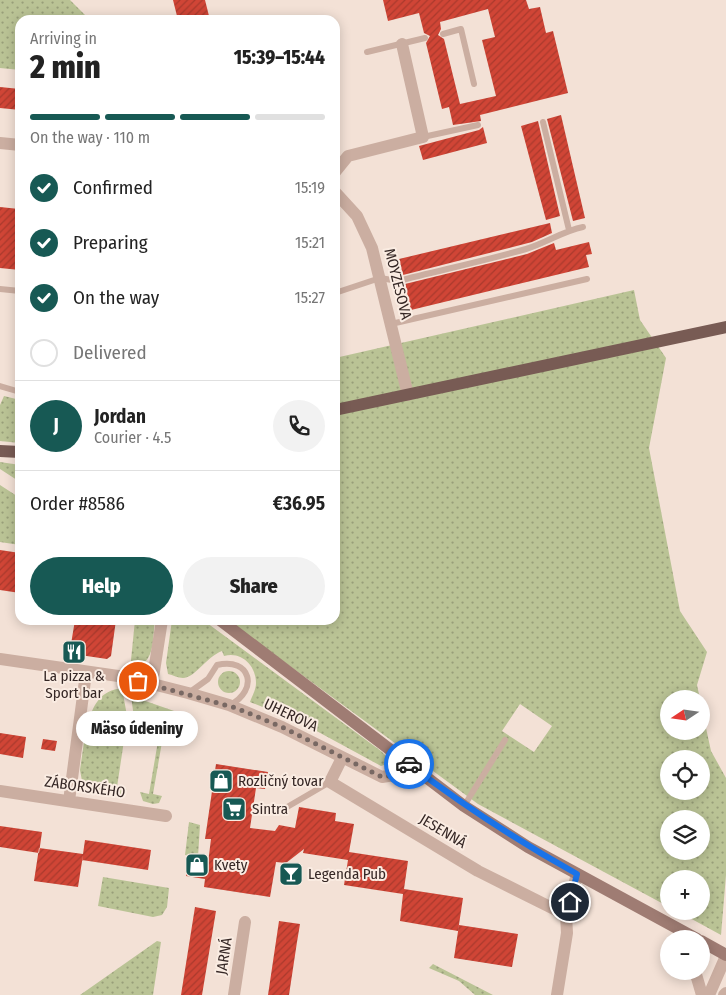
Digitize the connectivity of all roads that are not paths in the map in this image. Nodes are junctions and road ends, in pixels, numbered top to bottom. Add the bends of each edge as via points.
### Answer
1 (442, 34) dead end
2 (425, 38) dead end
3 (402, 44) junction
4 (367, 52) dead end
5 (474, 84) dead end
6 (543, 122) dead end
7 (478, 125) dead end
8 (423, 137) junction
9 (0, 143) edge
10 (15, 144) edge
11 (340, 166) edge
12 (340, 197) edge
13 (583, 227) dead end
14 (569, 230) junction
15 (380, 278) junction
16 (588, 279) dead end
17 (0, 289) edge
18 (15, 290) edge
19 (340, 291) edge
20 (391, 324) junction
21 (726, 327) edge
22 (0, 386) edge
23 (15, 390) edge
24 (408, 395) junction
25 (340, 409) edge
26 (0, 451) edge
27 (15, 452) edge
28 (161, 625) edge
29 (227, 625) edge
30 (0, 659) edge
31 (86, 673) junction
32 (152, 684) junction
33 (188, 693) junction
34 (229, 706) junction
35 (505, 740) dead end
36 (342, 758) junction
37 (409, 764) junction
38 (330, 782) junction
39 (0, 791) edge
40 (69, 802) junction
41 (464, 806) junction
42 (261, 807) dead end
43 (166, 816) dead end
44 (577, 874) junction
45 (566, 915) junction
46 (245, 922) dead end
47 (674, 926) junction
48 (676, 930) edge
49 (681, 930) edge
50 (710, 946) edge
51 (726, 955) edge
52 (698, 980) edge
53 (234, 995) edge
54 (558, 995) edge
55 (702, 995) edge
56 (709, 995) edge

1 - 5 lane via 461,29
2 - 3 lane
3 - 4 lane
3 - 8 street
6 - 14 lane
7 - 8 lane
8 - 11 street via 348,156
9 - 10 street
12 - 15 street, MOYZESOVA via 364,226
13 - 14 lane
14 - 15 lane via 550,242 526,249 398,281
15 - 19 lane
15 - 20 street, MOYZESOVA
16 - 20 lane
17 - 18 lane
20 - 24 street, MOYZESOVA
21 - 24 main road
22 - 23 lane
24 - 25 main road
26 - 27 main road
28 - 32 street
29 - 37 street
30 - 31 street, UHEROVA
31 - 32 street, UHEROVA
31 - 40 street
32 - 33 street, UHEROVA
33 - 34 street, UHEROVA
33 - 34 lane via 208,679 217,665 229,662 240,666 246,673 248,684 243,697
34 - 36 street, UHEROVA via 282,727
35 - 41 lane
36 - 37 street, UHEROVA via 382,777 400,774
36 - 38 street
37 - 41 street
38 - 42 lane via 282,810
38 - 45 street, JESENNÁ via 478,871
39 - 40 street, ZÁBORSKÉHO
40 - 43 street, ZÁBORSKÉHO
41 - 44 street
44 - 45 street
44 - 47 street
45 - 54 street via 567,933
46 - 53 street, JARNÁ
47 - 48 street
47 - 49 street
50 - 51 street
51 - 56 street
52 - 55 street

